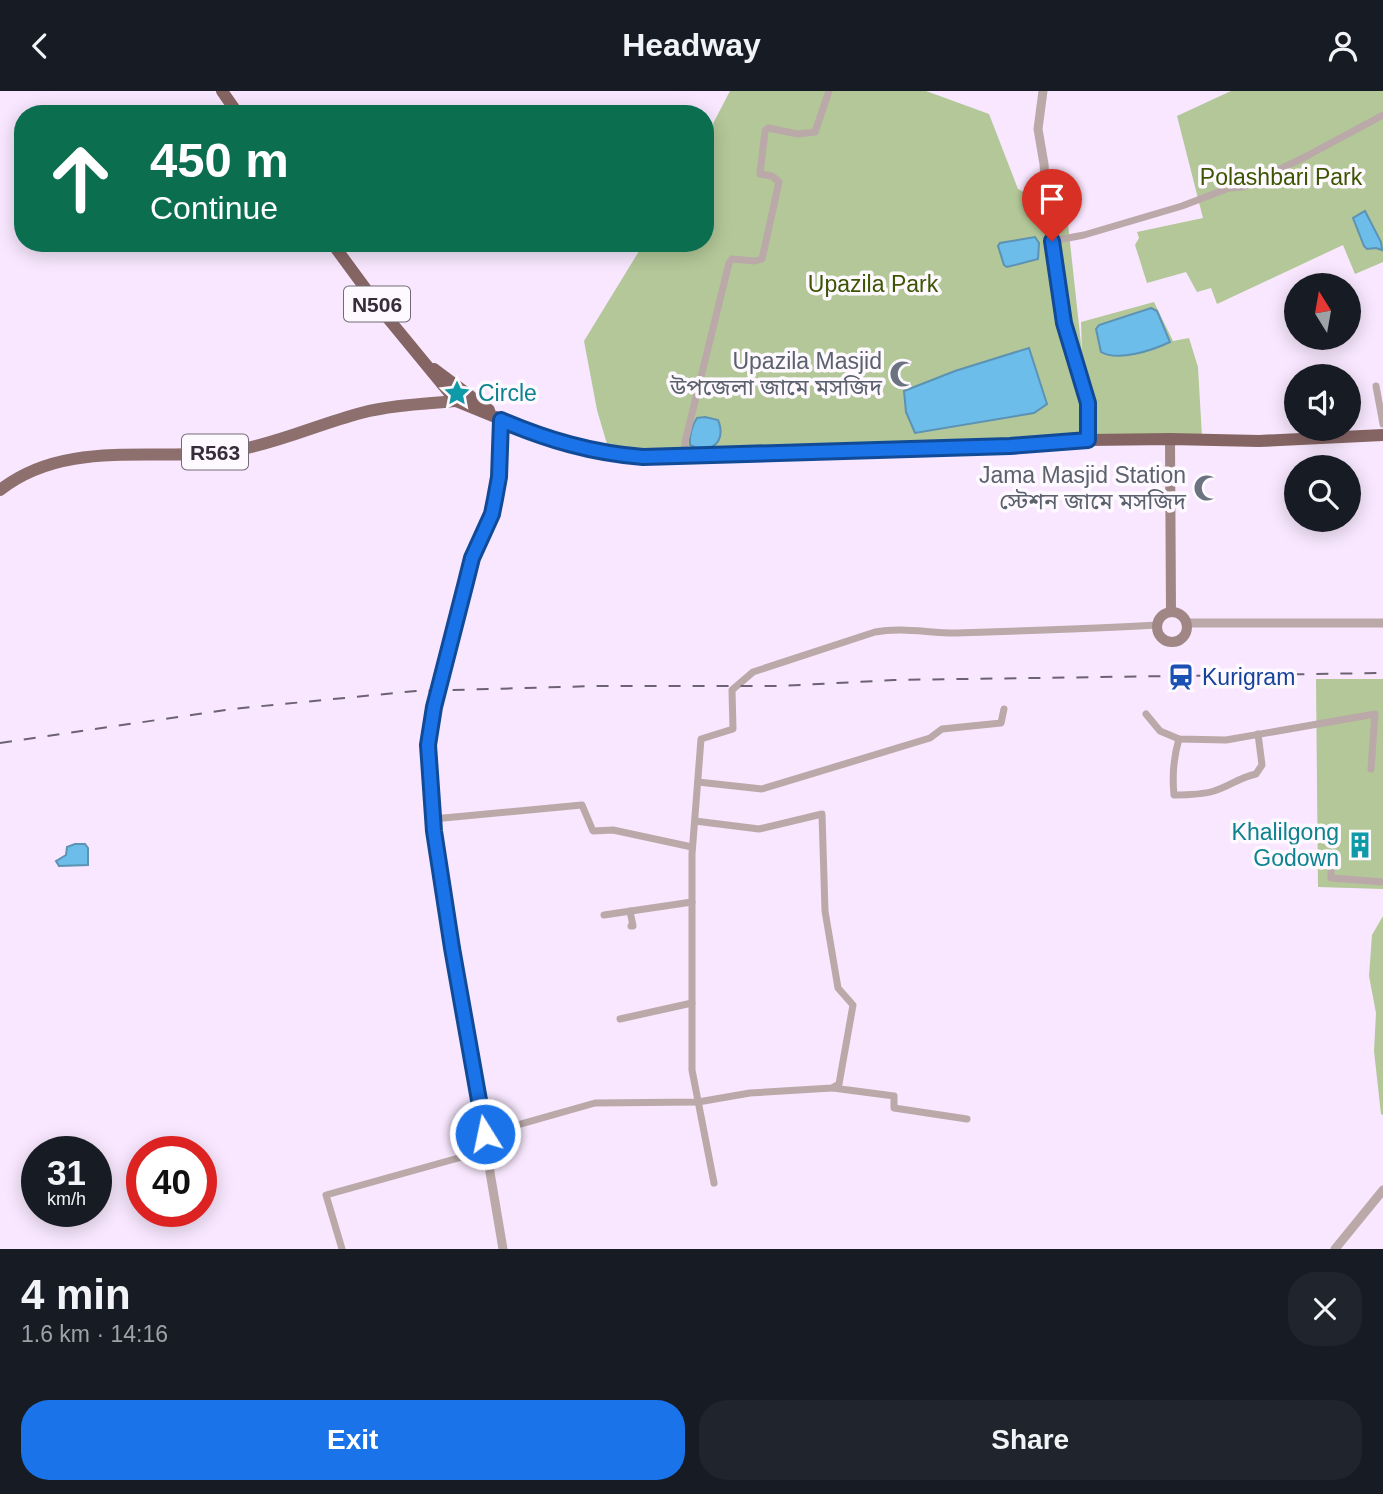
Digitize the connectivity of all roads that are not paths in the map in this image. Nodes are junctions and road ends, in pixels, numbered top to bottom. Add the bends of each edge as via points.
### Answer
1 (829, 91) edge
2 (1042, 91) edge
3 (1383, 115) edge
4 (1052, 241) junction
5 (339, 252) edge
6 (1376, 386) dead end
7 (453, 393) junction
8 (468, 394) joint
9 (501, 420) junction
10 (1383, 424) edge
11 (1383, 435) edge
12 (1170, 439) junction
13 (1088, 440) junction
14 (685, 455) junction
15 (0, 490) edge
16 (1171, 613) junction
17 (1186, 623) junction
18 (1383, 624) edge
19 (1157, 625) junction
20 (1004, 709) dead end
21 (1146, 714) dead end
22 (1379, 714) edge
23 (1258, 734) junction
24 (1180, 739) junction
25 (1371, 769) dead end
26 (698, 782) junction
27 (433, 820) junction
28 (695, 821) junction
29 (692, 847) junction
30 (1331, 856) dead end
31 (1383, 882) edge
32 (692, 902) junction
33 (630, 911) junction
34 (604, 915) dead end
35 (631, 926) dead end
36 (692, 1003) junction
37 (620, 1019) dead end
38 (832, 1088) junction
39 (698, 1102) junction
40 (967, 1119) dead end
41 (485, 1134) junction
42 (487, 1150) junction
43 (714, 1183) dead end
44 (1383, 1190) edge
45 (342, 1249) edge
46 (503, 1249) edge
47 (1336, 1249) edge

1 - 14 street via 815,132 765,131 760,174 779,182 762,259 732,259 729,263
2 - 4 street via 1038,129
3 - 4 street via 1243,187
4 - 13 street via 1064,323 1088,403
5 - 7 highway, N506
6 - 10 street
7 - 8 main road, R563
7 - 9 highway, N506
7 - 15 main road, R563 via 432,403 364,412 281,441 235,450 89,455 33,470
8 - 9 highway, N506
9 - 14 highway, N506 via 584,449 624,456
9 - 27 street via 492,514 472,558 434,707 428,753
11 - 12 highway, N506 via 1259,441
12 - 13 highway, N506
12 - 16 main road
13 - 14 highway, N506
16 - 17 main road
16 - 19 main road via 1162,616
17 - 18 street
17 - 19 main road via 1183,637 1170,642 1161,638
19 - 26 street via 947,633 895,628 788,659 753,672 732,690 733,729 702,739
20 - 26 street via 1001,723 942,729 930,738 762,789
21 - 24 street via 1160,731
22 - 23 street
22 - 25 street
23 - 24 street via 1226,740
23 - 24 street via 1262,765 1256,774 1212,792 1188,795 1174,795 1173,760
26 - 28 street
27 - 29 street via 582,805 593,831 613,829
27 - 41 street
28 - 29 street
28 - 38 street via 759,829 822,814 825,911 838,988 853,1005 839,1084
29 - 32 street
30 - 31 street via 1331,878
32 - 33 street
32 - 36 street
33 - 34 street
33 - 35 street
36 - 37 street
36 - 39 street via 692,1070
38 - 39 street via 750,1093
38 - 40 street via 894,1096 894,1108
39 - 41 street via 595,1103
39 - 43 street
41 - 42 street
42 - 45 street via 326,1195
42 - 46 street
44 - 47 street

